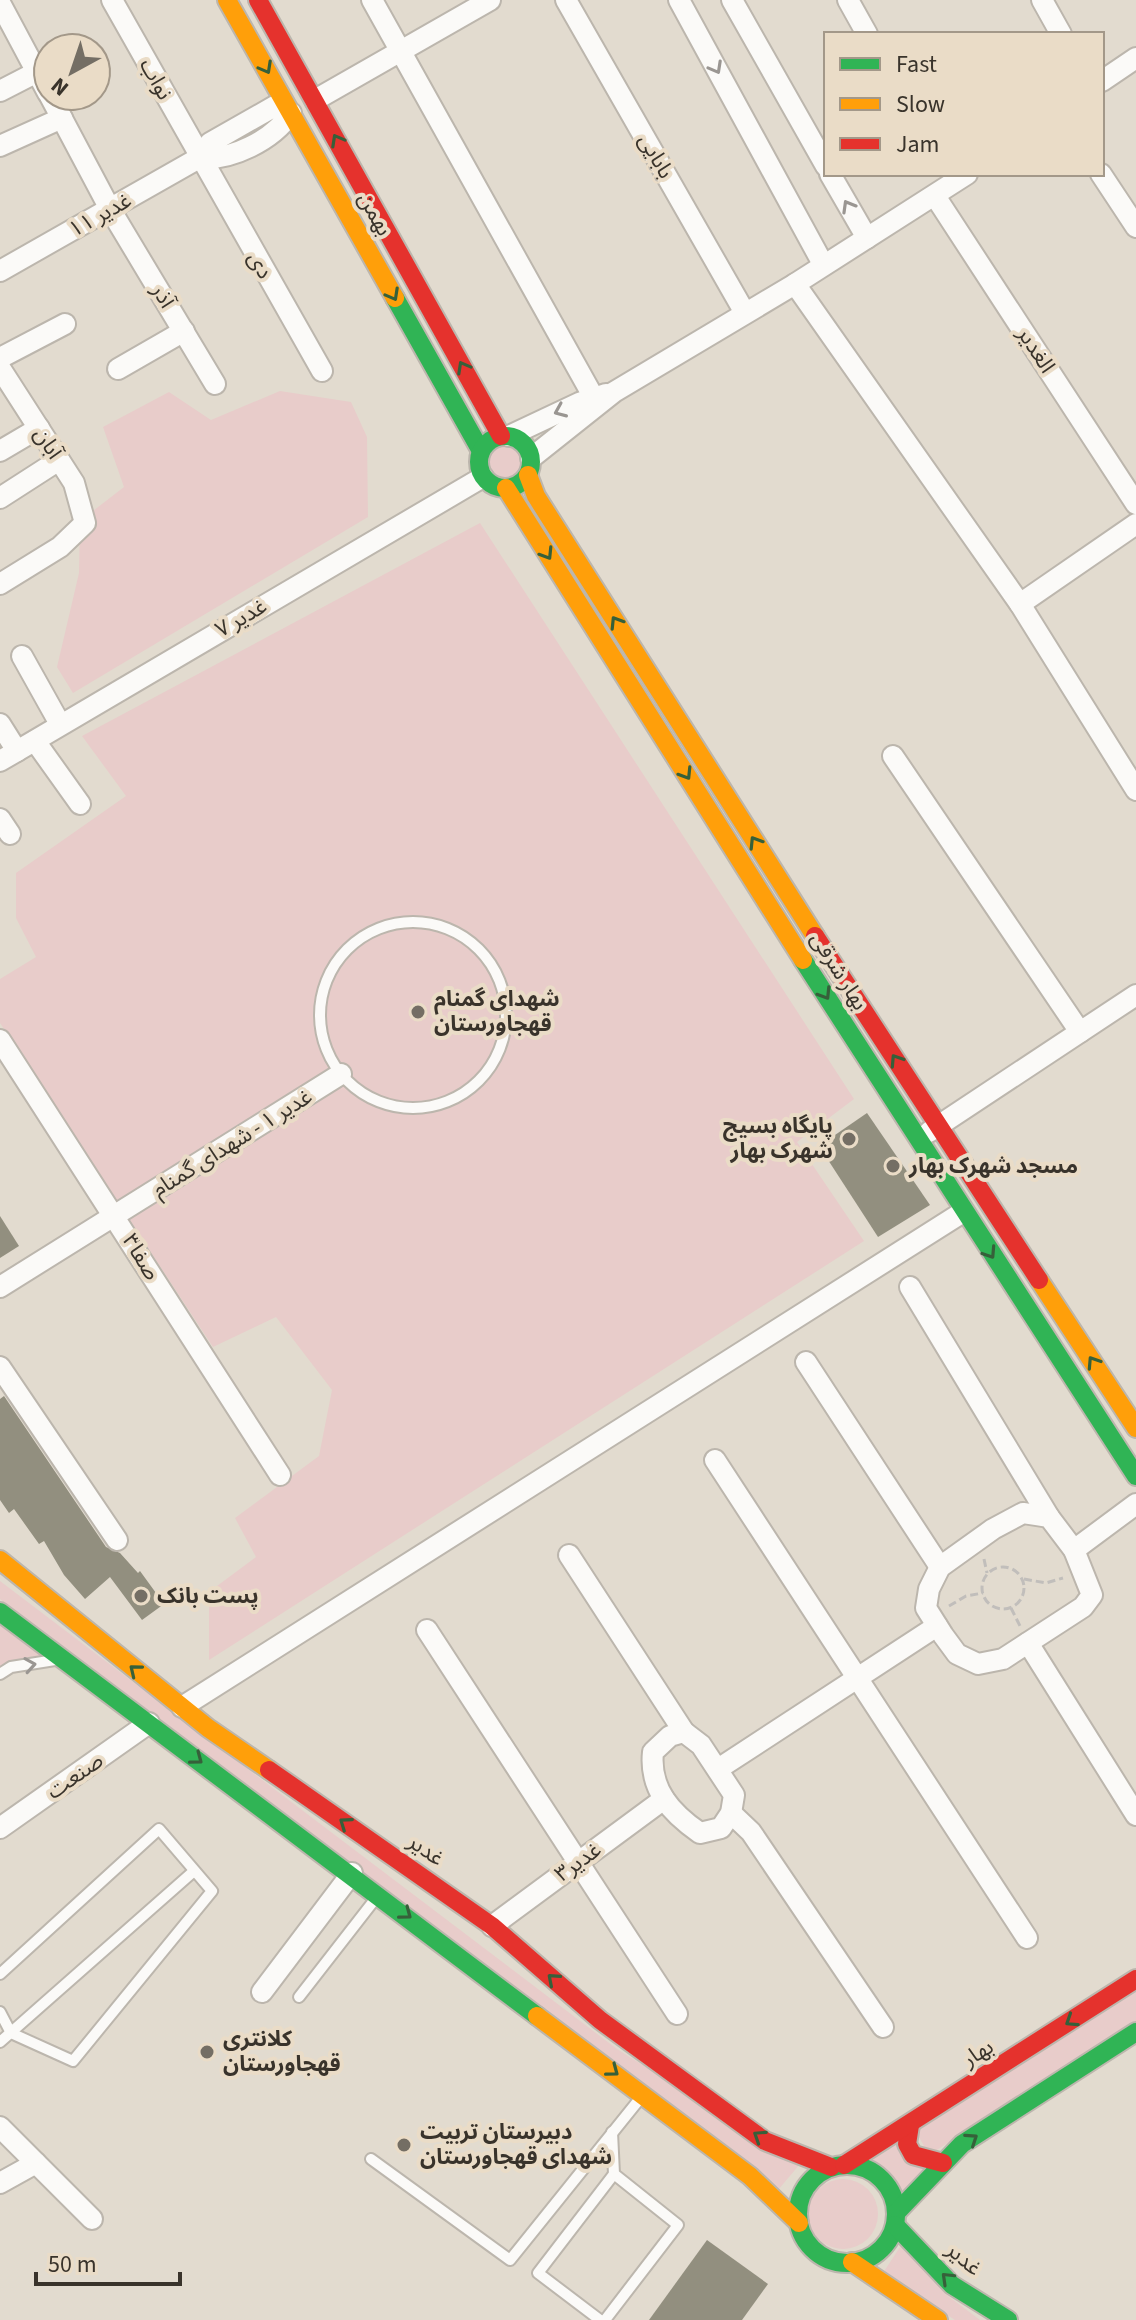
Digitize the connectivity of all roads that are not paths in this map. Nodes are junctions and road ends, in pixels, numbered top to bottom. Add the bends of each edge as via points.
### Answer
1 (112, 0) edge
2 (227, 0) edge
3 (258, 0) edge
4 (372, 0) edge
5 (490, 0) edge
6 (566, 0) edge
7 (679, 0) edge
8 (732, 0) edge
9 (848, 0) edge
10 (1042, 0) edge
11 (0, 3) edge
12 (866, 32) edge
13 (1060, 32) edge
14 (401, 50) junction
15 (1136, 58) edge
16 (32, 63) edge
17 (32, 75) edge
18 (1104, 80) edge
19 (0, 91) edge
20 (315, 100) junction
21 (59, 112) edge
22 (291, 113) junction
23 (62, 118) junction
24 (0, 146) edge
25 (199, 158) junction
26 (824, 162) edge
27 (831, 176) edge
28 (1102, 176) edge
29 (956, 177) edge
30 (935, 196) junction
31 (110, 209) junction
32 (1133, 217) edge
33 (867, 238) junction
34 (823, 264) junction
35 (0, 271) edge
36 (795, 284) junction
37 (745, 313) junction
38 (65, 324) dead end
39 (184, 331) junction
40 (0, 358) edge
41 (0, 368) edge
42 (118, 369) dead end
43 (322, 371) dead end
44 (215, 384) dead end
45 (604, 395) junction
46 (39, 428) junction
47 (505, 436) junction
48 (0, 451) edge
49 (481, 451) junction
50 (59, 460) junction
51 (529, 466) junction
52 (483, 477) junction
53 (506, 488) junction
54 (0, 498) edge
55 (1136, 504) edge
56 (1136, 524) edge
57 (0, 584) edge
58 (1020, 604) junction
59 (22, 656) dead end
60 (0, 724) edge
61 (60, 724) junction
62 (17, 751) edge
63 (893, 756) dead end
64 (1136, 790) edge
65 (80, 804) dead end
66 (1136, 995) edge
67 (1080, 1032) junction
68 (0, 1040) edge
69 (341, 1074) junction
70 (939, 1126) junction
71 (917, 1140) junction
72 (963, 1212) junction
73 (116, 1216) junction
74 (0, 1287) edge
75 (910, 1287) dead end
76 (806, 1362) dead end
77 (0, 1367) edge
78 (1136, 1428) edge
79 (715, 1460) dead end
80 (280, 1475) dead end
81 (1136, 1476) edge
82 (1136, 1504) edge
83 (1049, 1517) junction
84 (117, 1540) dead end
85 (1074, 1550) junction
86 (569, 1555) dead end
87 (0, 1560) edge
88 (940, 1567) junction
89 (0, 1612) edge
90 (937, 1626) junction
91 (427, 1630) dead end
92 (1028, 1643) junction
93 (61, 1658) junction
94 (0, 1674) edge
95 (858, 1679) junction
96 (182, 1707) junction
97 (149, 1723) junction
98 (684, 1732) junction
99 (718, 1769) junction
100 (664, 1799) junction
101 (731, 1813) junction
102 (1136, 1815) edge
103 (0, 1828) edge
104 (578, 1862) junction
105 (194, 1871) junction
106 (352, 1873) junction
107 (379, 1894) junction
108 (492, 1926) junction
109 (1027, 1938) dead end
110 (0, 1974) edge
111 (1136, 1979) edge
112 (262, 1992) dead end
113 (299, 1997) dead end
114 (0, 2012) edge
115 (677, 2014) dead end
116 (883, 2027) dead end
117 (1136, 2032) edge
118 (11, 2033) junction
119 (0, 2042) edge
120 (643, 2094) junction
121 (910, 2125) junction
122 (0, 2127) edge
123 (612, 2132) junction
124 (371, 2159) dead end
125 (36, 2163) junction
126 (943, 2163) junction
127 (837, 2166) junction
128 (614, 2174) junction
129 (0, 2183) edge
130 (92, 2219) dead end
131 (896, 2219) junction
132 (799, 2223) junction
133 (852, 2262) junction
134 (602, 2320) edge
135 (938, 2320) edge
136 (1008, 2320) edge

1 - 25 street, نواب
2 -> 22 street, بهمن
3 - 20 street, بهمن
4 - 14 street
5 - 14 street
6 - 37 street, بابایی
7 -> 34 street
8 - 26 street
9 - 12 street
10 - 13 street
11 - 16 street, آذر
14 - 20 street
14 - 45 street
15 - 18 street
17 - 19 street
20 - 22 street
47 -> 20 street, بهمن
21 - 23 street, آذر
22 - 25 street, غدیر ۱۱ via 275,106 210,143
22 -> 49 street, بهمن
23 - 24 street
23 - 31 street, آذر
25 - 31 street, غدیر ۱۱
25 - 43 street, دی
33 -> 27 street
28 - 32 street
29 - 30 street
30 - 33 street
30 - 55 street, الغدیر
31 - 35 street, غدیر ۱۱
31 - 39 street, آذر
33 - 34 street
34 - 36 street
36 - 37 street
36 - 58 street
37 - 45 street
38 - 40 street
39 - 42 street
39 - 44 street, آذر
41 - 46 street, آبان
45 -> 47 street
45 - 51 street
46 - 48 street
46 - 50 street, آبان
47 - 49 street
47 - 51 street via 524,443
49 - 52 street
50 - 54 street
50 - 57 street, آبان via 74,483 85,523 60,547
51 - 53 street via 515,486
70 -> 51 street, بهار شرقی via 544,509
52 - 53 street
52 - 61 street, غدیر ۷
53 -> 71 street, بهار شرقی
56 - 58 street
58 - 64 street
59 - 61 street
60 - 62 street
61 - 62 street, غدیر ۷
62 - 65 street
63 - 67 street
66 - 67 street
67 - 70 street
68 - 73 street, صفا۳
69 - 69 lane via 375,1100 395,1107 417,1109 459,1097 491,1068 506,1028 504,996 493,965 462,935 431,924 399,922 359,938 330,971 319,1013 329,1055
69 - 73 street, غدیر ۱ - شهدای گمنام
70 - 71 street
78 -> 70 street, بهار شرقی
71 - 72 street, بهار شرقی
72 -> 81 street, بهار شرقی
72 - 96 street
73 - 74 street, غدیر ۱ - شهدای گمنام
73 - 80 street, صفا۳
75 - 83 street
76 - 88 street
77 - 84 street
79 - 95 street
82 - 85 street
83 - 85 street
83 - 88 street via 1023,1513
85 - 92 street via 1092,1595 1083,1607
86 - 98 street
96 -> 87 street, غدیر
88 - 90 street via 926,1608
89 - 93 street
90 - 92 street via 957,1654 978,1664 1003,1659
90 - 95 street
91 - 104 street
92 - 102 street
94 -> 93 lane
93 - 97 street
95 - 99 street
95 - 109 street
108 -> 96 street, غدیر
97 - 103 street, صنعت
97 -> 106 street
98 - 99 street
98 - 100 street via 670,1736 653,1752 650,1773
99 - 101 street via 734,1795
100 - 101 street via 700,1833 721,1828
100 - 104 street, غدیر۳
101 - 116 street via 751,1832
104 - 108 street, غدیر۳
104 - 115 street
105 - 110 lane via 159,1829
105 - 118 lane
105 - 118 lane via 212,1891 73,2061
106 - 107 street
106 - 112 street
107 - 113 lane
107 -> 120 street
127 -> 108 street, غدیر via 765,2141 600,2020
111 -> 121 street, بهار
114 - 118 lane
126 -> 117 street via 962,2144
118 - 119 lane
120 - 123 lane
120 - 132 street via 750,2176
121 - 126 street via 907,2144 913,2155
121 - 127 street, بهار
122 - 125 street
123 - 124 lane via 510,2260
123 - 128 lane
125 - 129 street
125 - 130 street
126 - 131 street
127 - 131 street via 866,2169 883,2181 894,2198
127 - 132 street via 818,2174 801,2195
128 - 134 lane via 678,2225
128 - 134 lane via 538,2273
131 - 133 street via 884,2246
136 -> 131 street, غدیر via 952,2285
132 - 133 street via 815,2251
133 - 135 street

